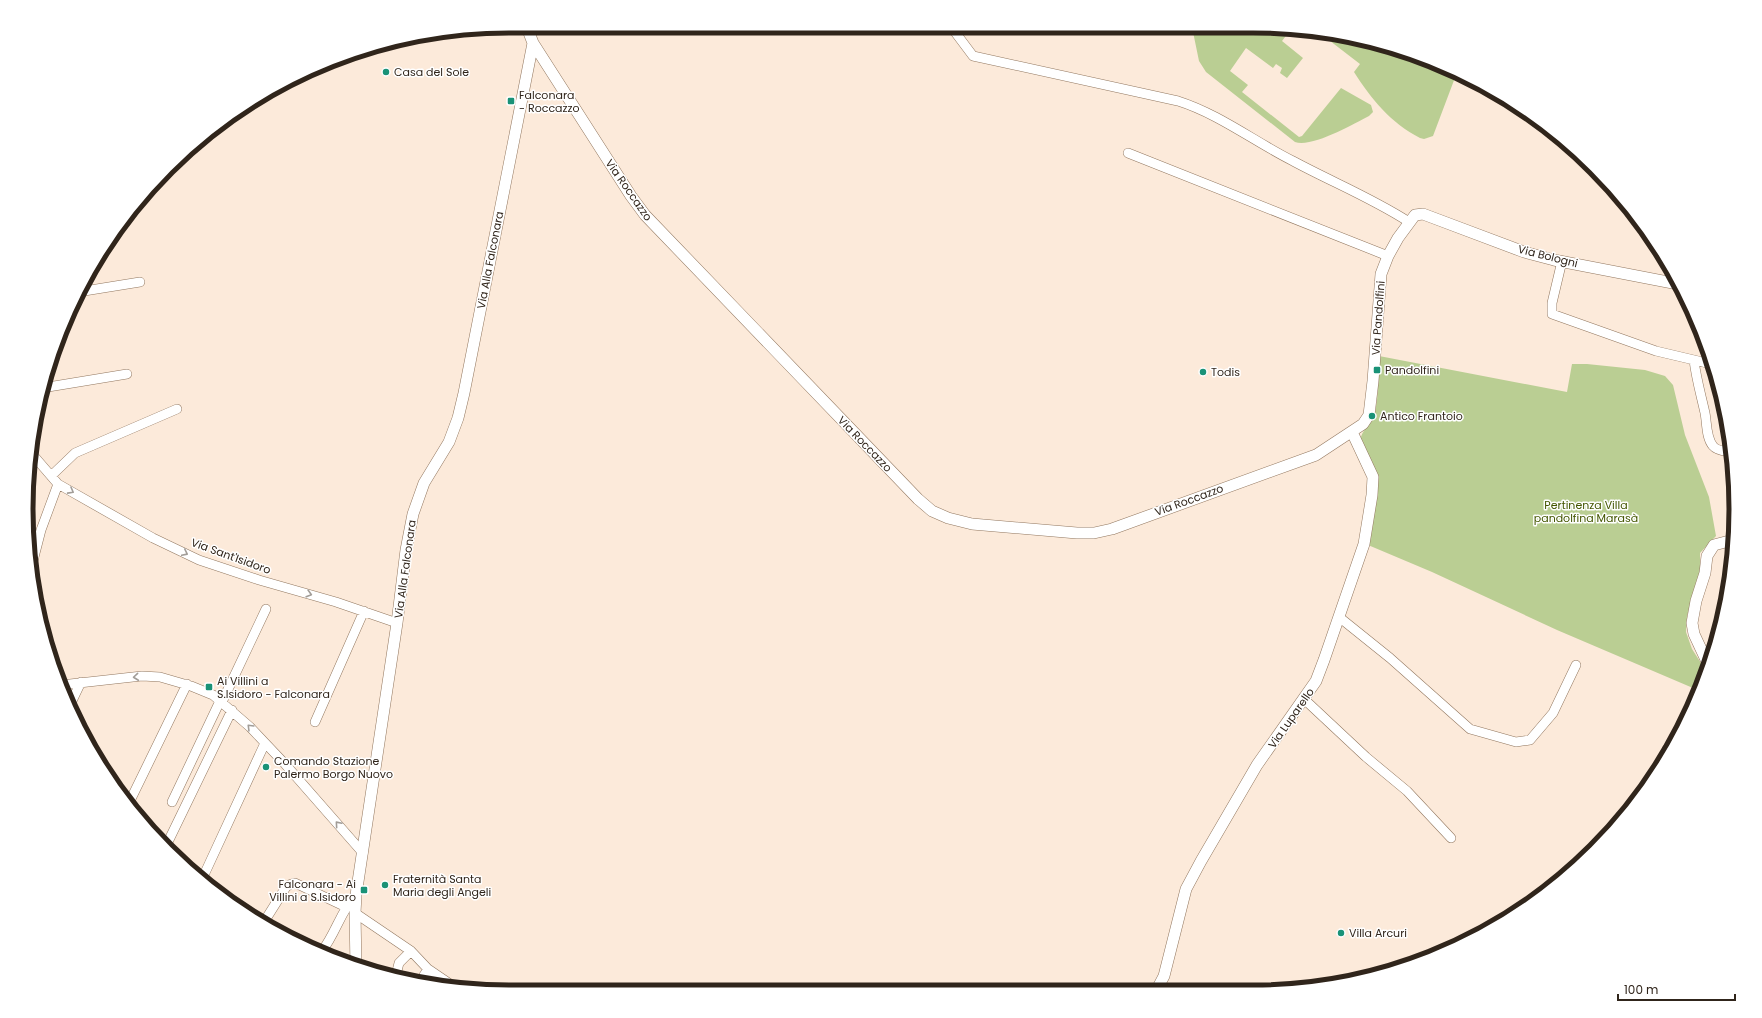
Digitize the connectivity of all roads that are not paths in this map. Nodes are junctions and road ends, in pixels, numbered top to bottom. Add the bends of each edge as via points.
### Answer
1 (529, 33) edge
2 (956, 33) edge
3 (533, 43) junction
4 (1128, 153) dead end
5 (1423, 214) joint
6 (1409, 222) junction
7 (1388, 256) junction
8 (1562, 261) junction
9 (140, 282) dead end
10 (1672, 283) edge
11 (86, 291) edge
12 (1694, 360) junction
13 (1706, 363) edge
14 (127, 374) dead end
15 (49, 387) edge
16 (177, 409) dead end
17 (1352, 432) junction
18 (1725, 452) edge
19 (36, 459) edge
20 (52, 476) junction
21 (58, 484) junction
22 (1728, 541) edge
23 (35, 553) edge
24 (266, 609) dead end
25 (364, 611) junction
26 (1339, 617) junction
27 (397, 623) junction
28 (1705, 658) edge
29 (1576, 665) dead end
30 (81, 682) junction
31 (66, 684) edge
32 (188, 684) junction
33 (73, 699) edge
34 (1304, 699) junction
35 (221, 702) junction
36 (232, 710) junction
37 (314, 722) dead end
38 (265, 743) junction
39 (131, 799) edge
40 (172, 802) dead end
41 (1452, 838) dead end
42 (168, 842) edge
43 (363, 853) junction
44 (204, 875) dead end
45 (350, 910) junction
46 (266, 918) edge
47 (324, 948) edge
48 (411, 951) junction
49 (355, 960) edge
50 (397, 972) edge
51 (425, 976) edge
52 (1159, 985) edge

1 - 3 street, Via Roccazzo
2 - 6 street via 973,56 1197,107 1293,161 1383,205
3 - 17 street, Via Roccazzo via 645,216 932,511 972,524 1077,533 1094,532 1119,526 1316,455
3 - 27 street, Via Alla Falconara via 464,393 449,442 424,483 413,514
4 - 7 street
5 - 6 street, Via Pandolfini via 1415,215
5 - 8 street, Via Bologni via 1524,252
6 - 7 street, Via Pandolfini
7 - 17 street, Via Pandolfini via 1381,274 1369,414 1363,424
8 - 10 street, Via Bologni
8 - 12 street via 1552,303 1552,314 1629,343
9 - 11 street
12 - 13 street
12 - 18 street via 1708,435 1713,447
14 - 15 street
16 - 20 street via 75,453
17 - 26 street, Via Luparello via 1373,477 1372,495 1364,544
19 - 20 street, Via Sant'Isidoro
20 - 21 street, Via Sant'Isidoro
21 - 23 street
21 -> 25 street, Via Sant'Isidoro via 199,560
22 - 28 street via 1714,545 1707,556 1705,573 1693,613 1694,634
24 - 35 street
25 - 27 street, Via Sant'Isidoro
25 - 37 street
26 - 29 street via 1470,728 1516,742 1530,740 1553,713
26 - 34 street, Via Luparello via 1316,681
27 - 43 street, Via Alla Falconara
30 - 31 street
32 -> 30 street via 160,677 142,676
30 - 33 street
32 - 35 street
32 - 39 street
34 - 41 street via 1407,791
34 - 52 street, Via Luparello via 1257,765 1186,889 1164,976
35 - 36 street
35 - 40 street
38 -> 36 street
36 - 42 street
43 -> 38 street
38 - 44 street
43 - 45 street, Via Alla Falconara via 356,895
45 - 46 street via 295,883 286,887
45 - 47 street
45 - 48 street
45 - 49 street, Via Alla Falconara
48 - 50 street via 399,963
48 - 51 street

